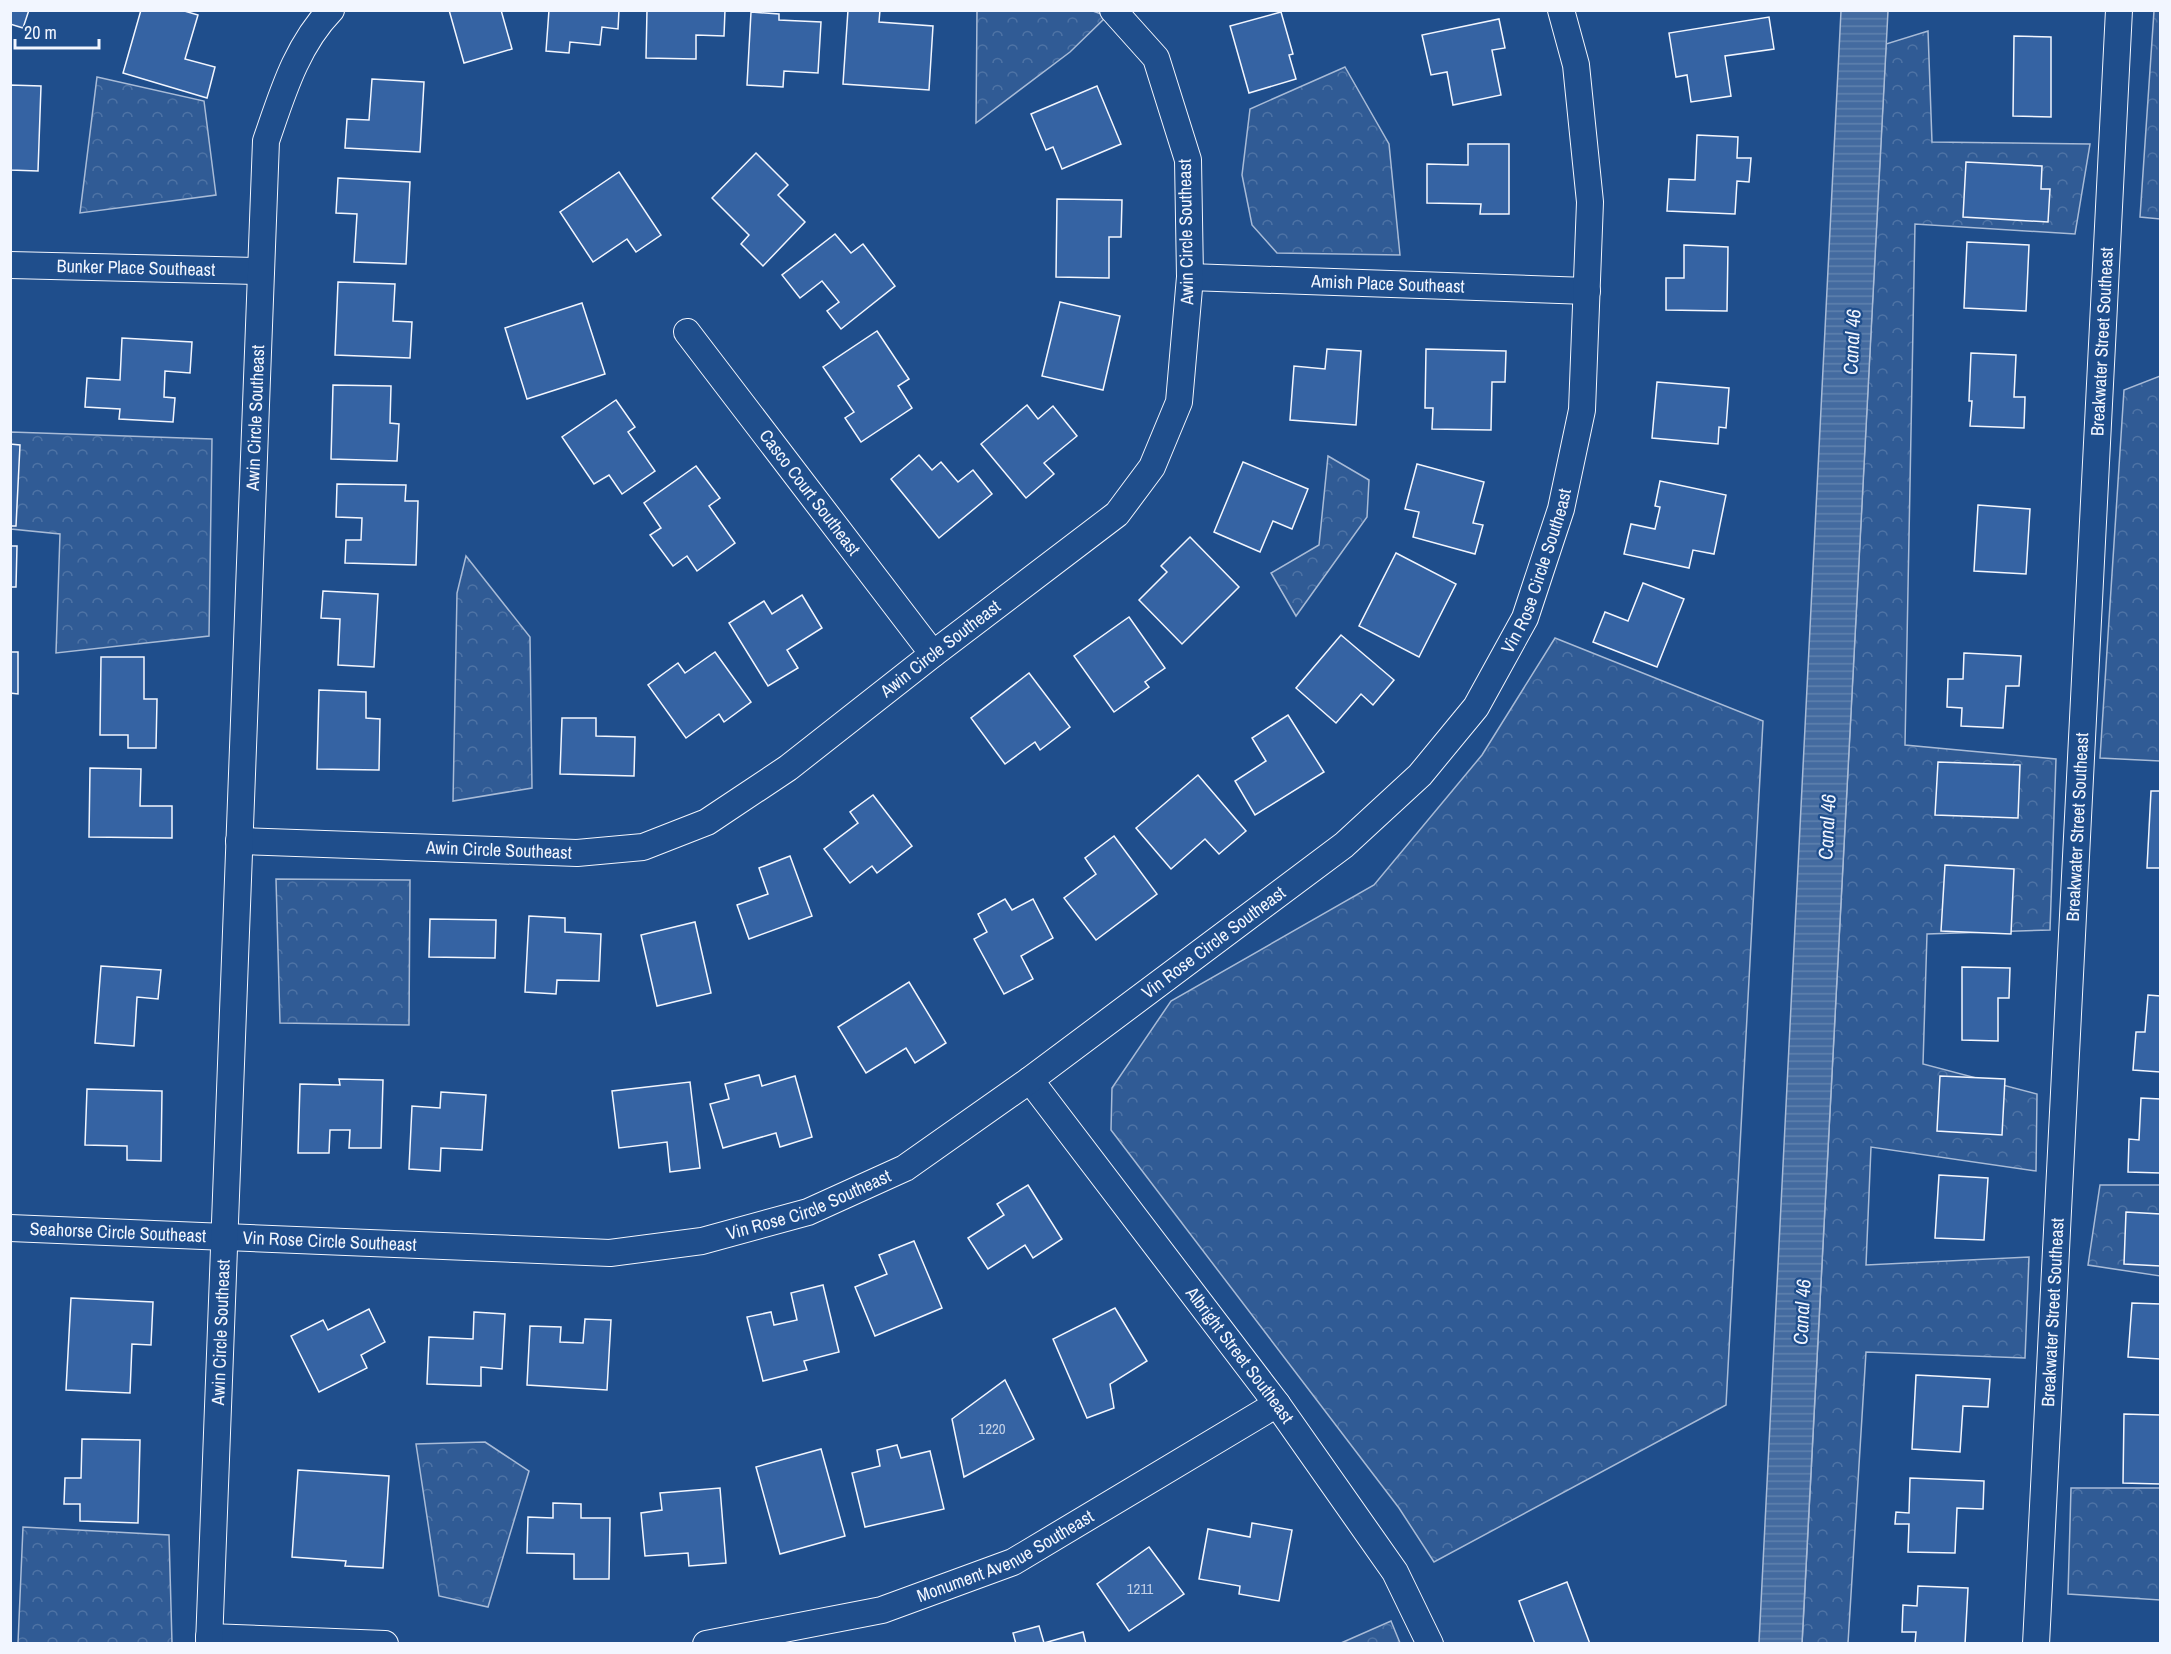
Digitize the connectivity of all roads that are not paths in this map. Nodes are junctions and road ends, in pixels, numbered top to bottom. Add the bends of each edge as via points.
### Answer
1 (331, 10) edge
2 (1113, 10) edge
3 (1561, 10) edge
4 (2119, 10) edge
5 (10, 265) edge
6 (261, 271) junction
7 (1190, 277) junction
8 (1587, 291) junction
9 (687, 332) dead end
10 (933, 654) junction
11 (239, 841) junction
12 (1030, 1080) junction
13 (10, 1228) edge
14 (226, 1237) junction
15 (1277, 1404) junction
16 (209, 1640) edge
17 (385, 1644) edge
18 (706, 1644) edge
19 (1430, 1644) edge
20 (2036, 1644) edge

1 - 6 street, Awin Circle Southeast via 288,77 266,141
2 - 7 street, Awin Circle Southeast via 1156,58 1188,159
3 - 8 street, Vin Rose Circle Southeast via 1576,65 1590,202
4 - 20 street, Breakwater Street Southeast
5 - 6 street, Bunker Place Southeast
6 - 11 street, Awin Circle Southeast
7 - 8 street, Amish Place Southeast
7 - 10 street, Awin Circle Southeast via 1179,402 1152,467 1117,514
8 - 12 street, Vin Rose Circle Southeast via 1582,411 1562,509 1525,618 1476,707 1420,775 1344,845
9 - 10 street, Casco Court Southeast
10 - 11 street, Awin Circle Southeast via 788,768 707,822 643,847 577,853
11 - 14 street, Awin Circle Southeast
12 - 14 street, Vin Rose Circle Southeast via 905,1167 808,1212 702,1241 610,1253
12 - 15 street, Albright Street Southeast
13 - 14 street, Seahorse Circle Southeast
14 - 16 street, Awin Circle Southeast
15 - 18 street, Monument Avenue Southeast via 1013,1562 882,1610
15 - 19 street, Albright Street Southeast via 1395,1572
16 - 17 street

